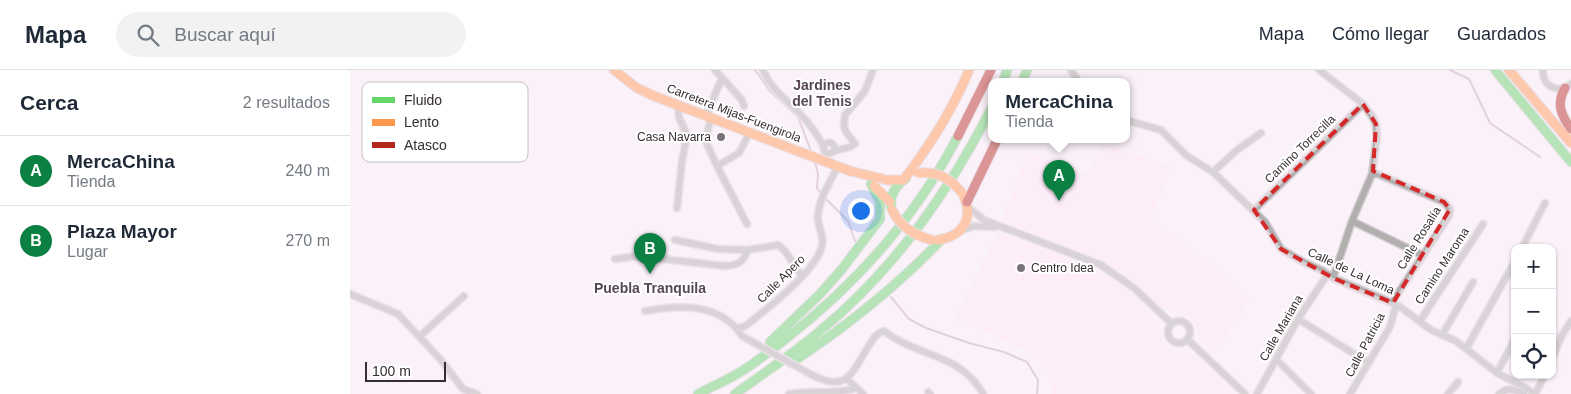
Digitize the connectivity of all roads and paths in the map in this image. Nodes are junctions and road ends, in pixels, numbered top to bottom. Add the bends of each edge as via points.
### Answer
1 (614, 70) edge
2 (715, 70) edge
3 (763, 70) edge
4 (873, 70) edge
5 (969, 70) edge
6 (991, 70) edge
7 (1319, 70) edge
8 (1495, 70) edge
9 (1510, 70) edge
10 (1519, 70) edge
11 (1543, 70) edge
12 (722, 78) junction
13 (1568, 86) edge
14 (1362, 104) junction
15 (678, 106) junction
16 (744, 106) dead end
17 (988, 115) edge
18 (708, 117) junction
19 (1130, 121) edge
20 (1571, 131) edge
21 (750, 132) junction
22 (1261, 133) dead end
23 (996, 143) edge
24 (1571, 143) edge
25 (830, 148) junction
26 (1571, 162) edge
27 (836, 165) junction
28 (717, 166) junction
29 (850, 171) junction
30 (1212, 172) junction
31 (1372, 174) junction
32 (904, 179) junction
33 (871, 184) junction
34 (1545, 203) dead end
35 (968, 204) junction
36 (891, 205) junction
37 (677, 208) dead end
38 (1254, 210) junction
39 (880, 219) junction
40 (1352, 222) junction
41 (747, 224) dead end
42 (1483, 224) dead end
43 (1000, 227) junction
44 (960, 231) junction
45 (942, 239) junction
46 (675, 240) dead end
47 (1524, 244) edge
48 (748, 250) junction
49 (1422, 255) junction
50 (615, 259) dead end
51 (1511, 268) edge
52 (802, 276) junction
53 (1330, 276) junction
54 (1473, 282) dead end
55 (350, 294) edge
56 (464, 296) dead end
57 (1395, 304) junction
58 (645, 311) dead end
59 (1298, 319) junction
60 (1420, 321) junction
61 (1571, 321) edge
62 (1172, 324) junction
63 (736, 328) junction
64 (1442, 335) junction
65 (420, 336) junction
66 (1187, 339) junction
67 (1511, 346) edge
68 (1556, 349) edge
69 (1466, 350) junction
70 (1276, 359) junction
71 (1369, 363) junction
72 (1497, 373) junction
73 (725, 379) junction
74 (1543, 379) edge
75 (847, 380) junction
76 (1458, 382) dead end
77 (853, 390) edge
78 (477, 394) edge
79 (698, 394) edge
80 (735, 394) edge
81 (740, 394) edge
82 (789, 394) edge
83 (863, 394) edge
84 (983, 394) edge
85 (1245, 394) edge
86 (1257, 394) edge
87 (1311, 394) edge
88 (1350, 394) edge
89 (1448, 394) edge
90 (1499, 394) edge
91 (1524, 394) edge
92 (1534, 394) edge

1 - 15 main road, Carretera Mijas-Fuengirola via 637,88
2 - 12 street
3 - 25 street via 773,88
4 - 25 street via 865,91 844,115 846,132 855,144 845,149
5 - 32 main road via 938,132
6 - 73 main road via 934,181 890,239 844,290 817,314 777,346
7 - 14 street, Calle Mariana
8 - 26 main road
9 - 24 main road
10 - 20 main road
11 - 13 street via 1549,85 1558,89
12 - 16 street
12 - 18 street
13 - 20 main road via 1558,101
14 - 31 street, Calle Mariana via 1376,124
14 - 38 street, Camino Torrecilla
15 - 18 main road, Carretera Mijas-Fuengirola
15 - 37 street via 687,135
17 - 80 main road via 945,190 878,277 790,356
18 - 21 main road, Carretera Mijas-Fuengirola
18 - 28 street via 706,142
19 - 30 street, Calle de La Loma via 1161,130 1187,156
21 - 27 main road, Carretera Mijas-Fuengirola
21 - 28 street via 739,153
22 - 30 street
23 - 35 main road
25 - 27 street
27 - 29 main road, Carretera Mijas-Fuengirola
27 - 52 street, Calle Apero via 818,212 822,246
28 - 41 street
29 - 32 main road via 887,180
29 - 33 main road
30 - 38 street, Calle de La Loma
31 - 40 street, Calle Mariana
31 - 49 street, Calle Rosalía via 1444,202 1450,208 1449,216
32 - 35 main road, bridge via 931,172 945,177 954,183
32 - 36 main road via 896,188
33 - 36 main road
33 - 39 main road via 880,202
34 - 47 street
35 - 43 street via 978,216
35 - 44 main road via 966,222
36 - 39 main road
36 - 45 main road, bridge via 899,222 908,231 932,240
38 - 53 street, Calle de La Loma via 1281,249
39 - 73 main road via 820,294 793,322
40 - 49 street
40 - 53 street, Calle Mariana
42 - 60 street, Camino Maroma
43 - 44 street via 974,226
43 - 62 street via 1101,265 1134,288
44 - 45 main road
45 - 81 main road via 855,318
46 - 48 street via 718,249
48 - 50 street via 744,260 733,266 637,256
48 - 52 street via 778,245
49 - 57 street, Calle Rosalía via 1397,294
51 - 69 street
52 - 63 street, Calle Apero via 768,309 743,327
53 - 57 street, Calle de La Loma
53 - 59 street, Calle Mariana
54 - 64 street
55 - 65 street via 398,314
56 - 65 street
57 - 60 street, Calle de La Loma
57 - 71 street, Calle Patricia via 1390,327
58 - 63 street via 684,306 717,314
59 - 70 street, Calle Mariana
59 - 71 street
60 - 64 street, Calle de La Loma
61 - 68 street
62 - 66 street via 1178,321 1186,324 1190,330
62 - 66 street via 1168,332 1171,340 1179,343
63 - 75 street, bridge via 742,336 822,380
64 - 69 street, Calle de La Loma
65 - 78 street via 463,389
66 - 85 street
67 - 72 street
69 - 72 street, Calle de La Loma
70 - 86 street, Calle Mariana
70 - 87 street
71 - 88 street, Calle Patricia
72 - 92 street, Calle de La Loma
73 - 79 main road
74 - 92 street
75 - 77 street
75 - 84 street via 874,336 884,331 898,341 961,368
76 - 89 street
77 - 82 street
77 - 83 street
90 - 91 street via 1512,389

